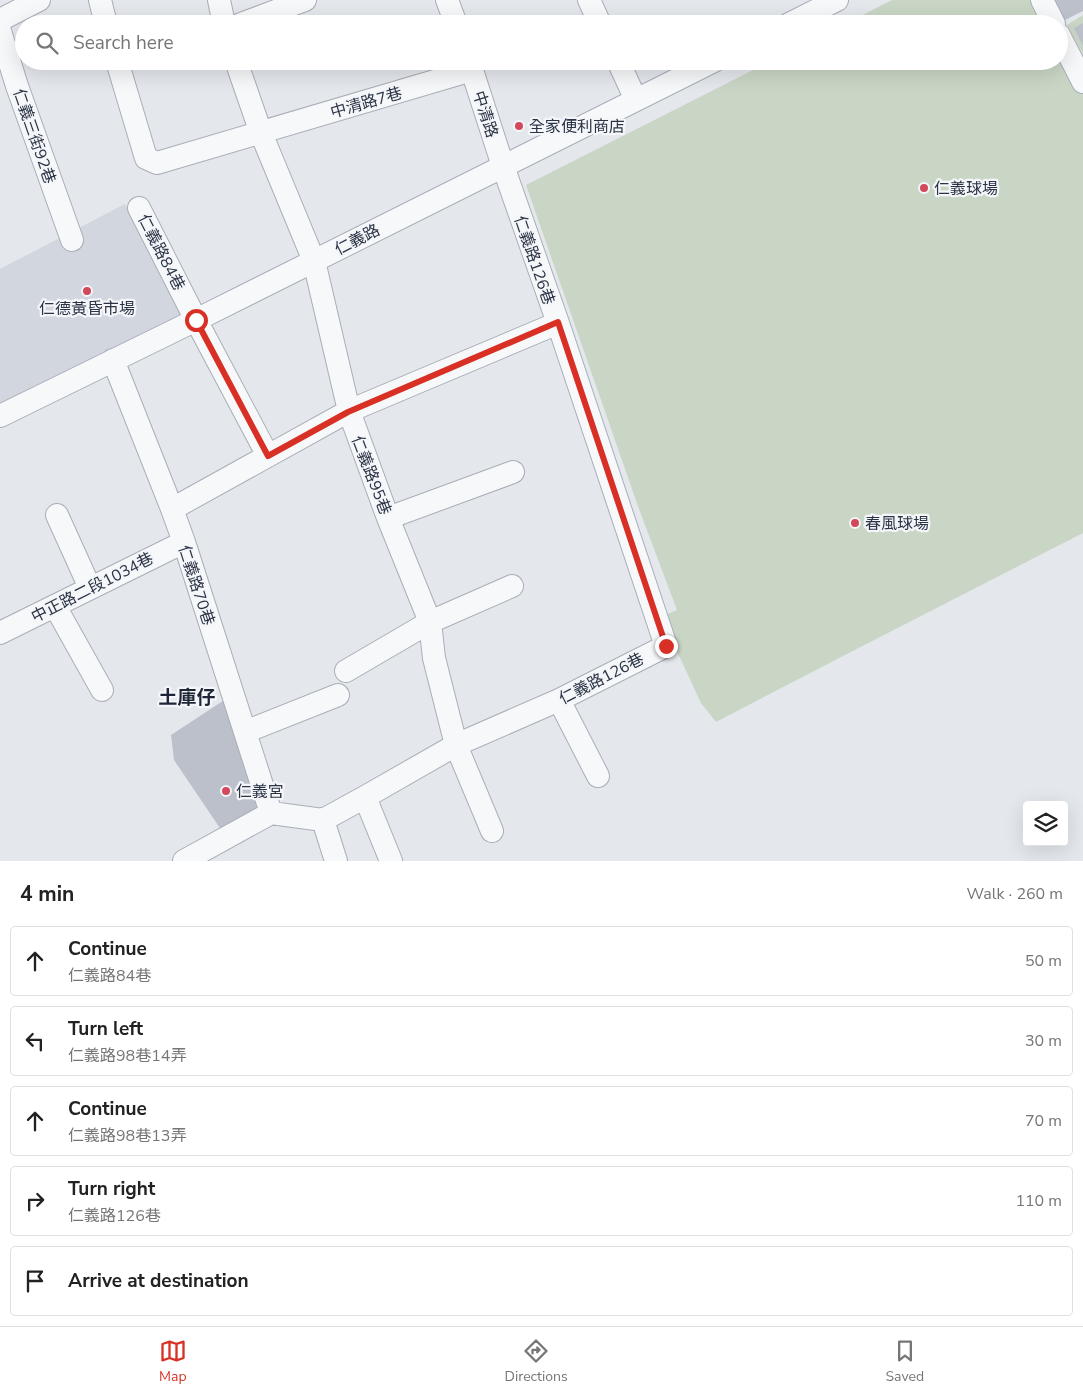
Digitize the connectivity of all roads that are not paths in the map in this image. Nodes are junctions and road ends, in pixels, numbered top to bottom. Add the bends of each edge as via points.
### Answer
1 (39, 0) edge
2 (100, 0) edge
3 (219, 0) edge
4 (306, 0) edge
5 (448, 0) edge
6 (589, 0) edge
7 (837, 0) edge
8 (1042, 0) edge
9 (104, 15) edge
10 (222, 15) edge
11 (265, 15) edge
12 (453, 15) edge
13 (596, 15) edge
14 (807, 15) edge
15 (1050, 15) edge
16 (0, 20) edge
17 (0, 31) edge
18 (1068, 53) edge
19 (120, 70) edge
20 (239, 70) edge
21 (458, 70) edge
22 (471, 70) edge
23 (622, 70) edge
24 (696, 70) edge
25 (1083, 82) edge
26 (8, 89) edge
27 (636, 100) junction
28 (261, 133) junction
29 (503, 166) junction
30 (139, 208) dead end
31 (72, 240) dead end
32 (314, 261) junction
33 (196, 320) junction
34 (558, 322) junction
35 (113, 360) junction
36 (348, 412) junction
37 (0, 416) edge
38 (268, 456) junction
39 (513, 472) dead end
40 (172, 509) junction
41 (57, 515) dead end
42 (388, 518) junction
43 (184, 542) junction
44 (512, 586) dead end
45 (90, 588) junction
46 (55, 606) junction
47 (430, 622) junction
48 (0, 633) edge
49 (346, 671) dead end
50 (102, 690) dead end
51 (338, 695) dead end
52 (559, 700) junction
53 (245, 732) junction
54 (456, 745) junction
55 (598, 776) dead end
56 (365, 797) junction
57 (271, 813) junction
58 (323, 820) junction
59 (492, 831) dead end
60 (187, 860) edge
61 (336, 861) edge
62 (391, 861) edge

1 - 16 street
2 - 9 street
3 - 10 street
4 - 11 street
5 - 12 street
6 - 13 street
7 - 14 street
8 - 15 street
17 - 26 street, 仁義三街92巷
18 - 25 street
19 - 28 street, 中清路7巷 via 146,158 157,163
20 - 28 street, 仁義路95巷
21 - 28 street, 中清路7巷
22 - 29 street, 中清路
23 - 27 street
24 - 27 street, 仁義路
26 - 31 street, 仁義三街92巷
27 - 29 street, 仁義路
28 - 32 street, 仁義路95巷
29 - 32 street, 仁義路
29 - 34 street, 仁義路126巷
30 - 33 street, 仁義路84巷
32 - 33 street, 仁義路
32 - 36 street, 仁義路95巷
33 - 35 street, 仁義路
33 - 38 street, 仁義路84巷
34 - 36 street
34 - 52 street, 仁義路126巷 via 666,646
35 - 37 street, 仁義路
35 - 40 street, 仁義路70巷
36 - 38 street
36 - 42 street, 仁義路95巷
38 - 40 street
39 - 42 street
40 - 43 street, 仁義路70巷
41 - 45 street
42 - 47 street, 仁義路95巷
43 - 45 street, 中正路二段1034巷
43 - 53 street, 仁義路70巷
44 - 47 street
45 - 46 street, 中正路二段1034巷
46 - 48 street, 中正路二段1034巷
46 - 50 street
47 - 49 street
47 - 54 street, 仁義路95巷 via 434,658
51 - 53 street
52 - 54 street, 仁義路126巷
52 - 55 street
53 - 57 street, 仁義路70巷
54 - 56 street, 仁義路126巷
54 - 59 street, 仁義路95巷
56 - 58 street, 仁義路126巷
56 - 62 street
57 - 58 street
57 - 60 street
58 - 61 street

